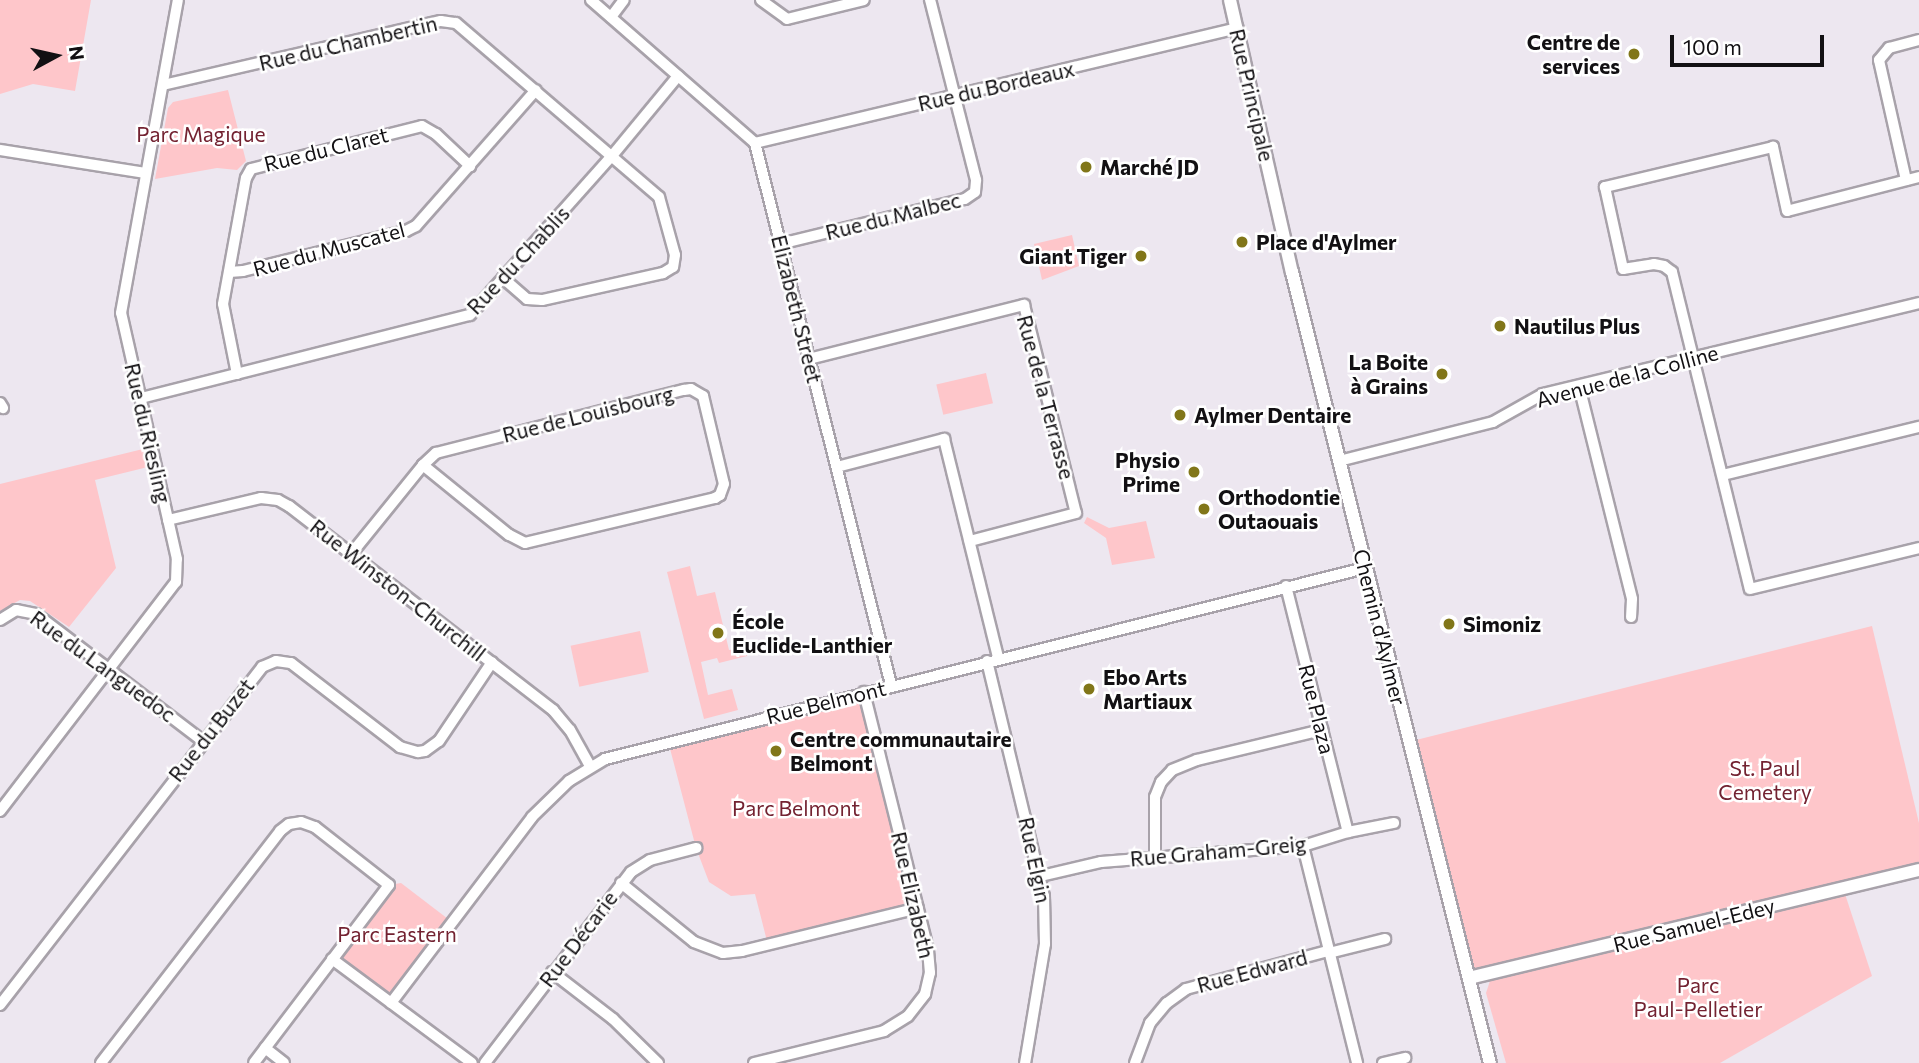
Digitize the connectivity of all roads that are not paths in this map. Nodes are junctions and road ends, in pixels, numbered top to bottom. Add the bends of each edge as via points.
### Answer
1 (178, 0) edge
2 (591, 0) edge
3 (624, 0) edge
4 (761, 0) edge
5 (864, 0) edge
6 (930, 0) edge
7 (1230, 0) edge
8 (611, 17) junction
9 (1237, 28) junction
10 (1919, 40) edge
11 (678, 76) junction
12 (163, 85) junction
13 (536, 90) junction
14 (955, 95) junction
15 (755, 143) junction
16 (0, 150) edge
17 (611, 157) junction
18 (470, 166) junction
19 (145, 173) junction
20 (1919, 177) edge
21 (1906, 180) junction
22 (1273, 190) joint
23 (780, 244) junction
24 (229, 272) junction
25 (503, 278) junction
26 (1919, 303) edge
27 (1694, 357) junction
28 (809, 359) junction
29 (237, 374) junction
30 (1579, 386) junction
31 (141, 398) junction
32 (1919, 427) edge
33 (1339, 461) junction
34 (422, 465) junction
35 (836, 467) junction
36 (1723, 475) junction
37 (168, 520) junction
38 (970, 541) junction
39 (1919, 548) edge
40 (351, 554) junction
41 (1365, 568) junction
42 (1286, 586) junction
43 (1631, 617) dead end
44 (0, 620) edge
45 (998, 658) junction
46 (987, 661) junction
47 (492, 662) junction
48 (109, 669) junction
49 (891, 685) junction
50 (864, 692) junction
51 (1322, 730) junction
52 (203, 741) junction
53 (590, 766) junction
54 (0, 811) edge
55 (1394, 823) dead end
56 (1348, 832) junction
57 (1303, 846) junction
58 (696, 848) dead end
59 (1155, 857) junction
60 (1919, 870) edge
61 (1041, 876) junction
62 (621, 883) junction
63 (918, 908) junction
64 (1385, 939) dead end
65 (1328, 952) junction
66 (332, 959) junction
67 (552, 972) junction
68 (1469, 978) junction
69 (391, 1003) junction
70 (0, 1005) edge
71 (265, 1048) junction
72 (1405, 1058) dead end
73 (101, 1063) edge
74 (254, 1063) edge
75 (284, 1063) edge
76 (472, 1063) edge
77 (485, 1063) edge
78 (658, 1063) edge
79 (754, 1063) edge
80 (1025, 1063) edge
81 (1135, 1063) edge
82 (1357, 1063) edge
83 (1383, 1063) edge
84 (1490, 1063) edge

1 - 12 street, Rue du Riesling
2 - 8 street
3 - 8 street
4 - 5 street via 787,19
6 - 14 street, Rue du Malbec
7 - 9 main road, Rue Principale
8 - 11 street
9 - 14 street, Rue du Bordeaux
9 - 22 main road, Rue Principale
10 - 21 street via 1889,48 1879,65
11 - 15 street
11 - 17 street, Rue du Chablis
12 - 13 street, Rue du Chambertin via 449,20
12 - 19 street, Rue du Riesling
13 - 17 street, Rue du Chambertin
13 - 18 street, Rue du Muscatel
14 - 15 street, Rue du Bordeaux
14 - 23 street, Rue du Malbec via 976,180 971,196
15 - 23 street, Elizabeth Street
16 - 19 street
17 - 25 street, Rue du Chablis
17 - 25 street, Rue du Chambertin via 663,203 675,255 673,267 535,301
18 - 24 street, Rue du Muscatel via 424,219 406,231
18 - 24 street, Rue du Claret via 422,126 257,166 246,178
19 - 31 street, Rue du Riesling via 121,313
20 - 21 street
21 - 27 street via 1787,211 1773,147 1605,187 1623,268 1654,264 1672,272
22 - 33 main road, Chemin d'Aylmer
23 - 28 street, Elizabeth Street
24 - 29 street, Rue du Claret via 223,311
25 - 29 street, Rue du Chablis via 461,320
26 - 27 street, Avenue de la Colline
27 - 30 street, Avenue de la Colline
27 - 36 street
28 - 35 street, Elizabeth Street
28 - 38 street, Rue de la Terrasse via 1024,305 1076,513
29 - 31 street, Rue du Chablis
30 - 33 street, Avenue de la Colline via 1543,394 1493,422
30 - 43 street via 1632,599
31 - 37 street, Rue du Riesling
32 - 36 street
33 - 41 main road, Chemin d'Aylmer
34 - 34 street, Rue de Louisbourg via 444,450 691,389 703,397 724,484 715,498 525,543
34 - 40 street, Rue de Louisbourg
35 - 38 street via 944,439
35 - 49 street, Elizabeth Street
36 - 39 street via 1751,589
37 - 40 street, Rue Winston-Churchill via 269,497 289,506
37 - 48 street, Rue du Riesling via 177,559 176,582
38 - 45 street
40 - 47 street, Rue Winston-Churchill
41 - 42 street, Rue Belmont
41 - 68 main road, Chemin d'Aylmer
42 - 45 street, Rue Belmont
42 - 51 street, Rue Plaza
44 - 48 street, Rue du Languedoc via 16,610 30,611
45 - 46 street, Rue Belmont
46 - 49 street, Rue Belmont
46 - 61 street, Rue Elgin
47 - 52 street, Rue du Buzet via 439,741 425,751 400,747 297,666 282,660 261,667
47 - 53 street, Rue Winston-Churchill via 563,719
48 - 52 street, Rue du Languedoc
48 - 54 street, Rue du Riesling
49 - 50 street, Rue Belmont
50 - 53 street, Rue Belmont via 629,751
50 - 63 street, Rue Elizabeth
51 - 56 street, Rue Plaza
51 - 59 street via 1172,770 1155,797
52 - 70 street, Rue du Buzet
53 - 69 street, Rue Belmont via 531,817
55 - 56 street, Rue Graham-Greig
56 - 57 street, Rue Graham-Greig
57 - 59 street, Rue Graham-Greig
57 - 65 street
58 - 62 street, Rue Décarie via 643,863
59 - 61 street, Rue Graham-Greig via 1101,862
60 - 68 main road, Rue Samuel-Edey
61 - 80 street, Rue Elgin via 1045,944
62 - 63 street via 694,942 723,953
62 - 67 street, Rue Décarie
63 - 79 street, Rue Elizabeth via 930,972 915,1010 884,1031
64 - 65 street, Rue Edward
65 - 81 street, Rue Edward via 1185,989 1150,1023
65 - 82 street
66 - 69 street
66 - 71 street
66 - 73 street via 389,885 315,827 289,824
67 - 77 street, Rue Décarie
67 - 78 street via 613,1019
68 - 84 main road, Chemin d'Aylmer
69 - 76 street
71 - 74 street
71 - 75 street
72 - 83 street

